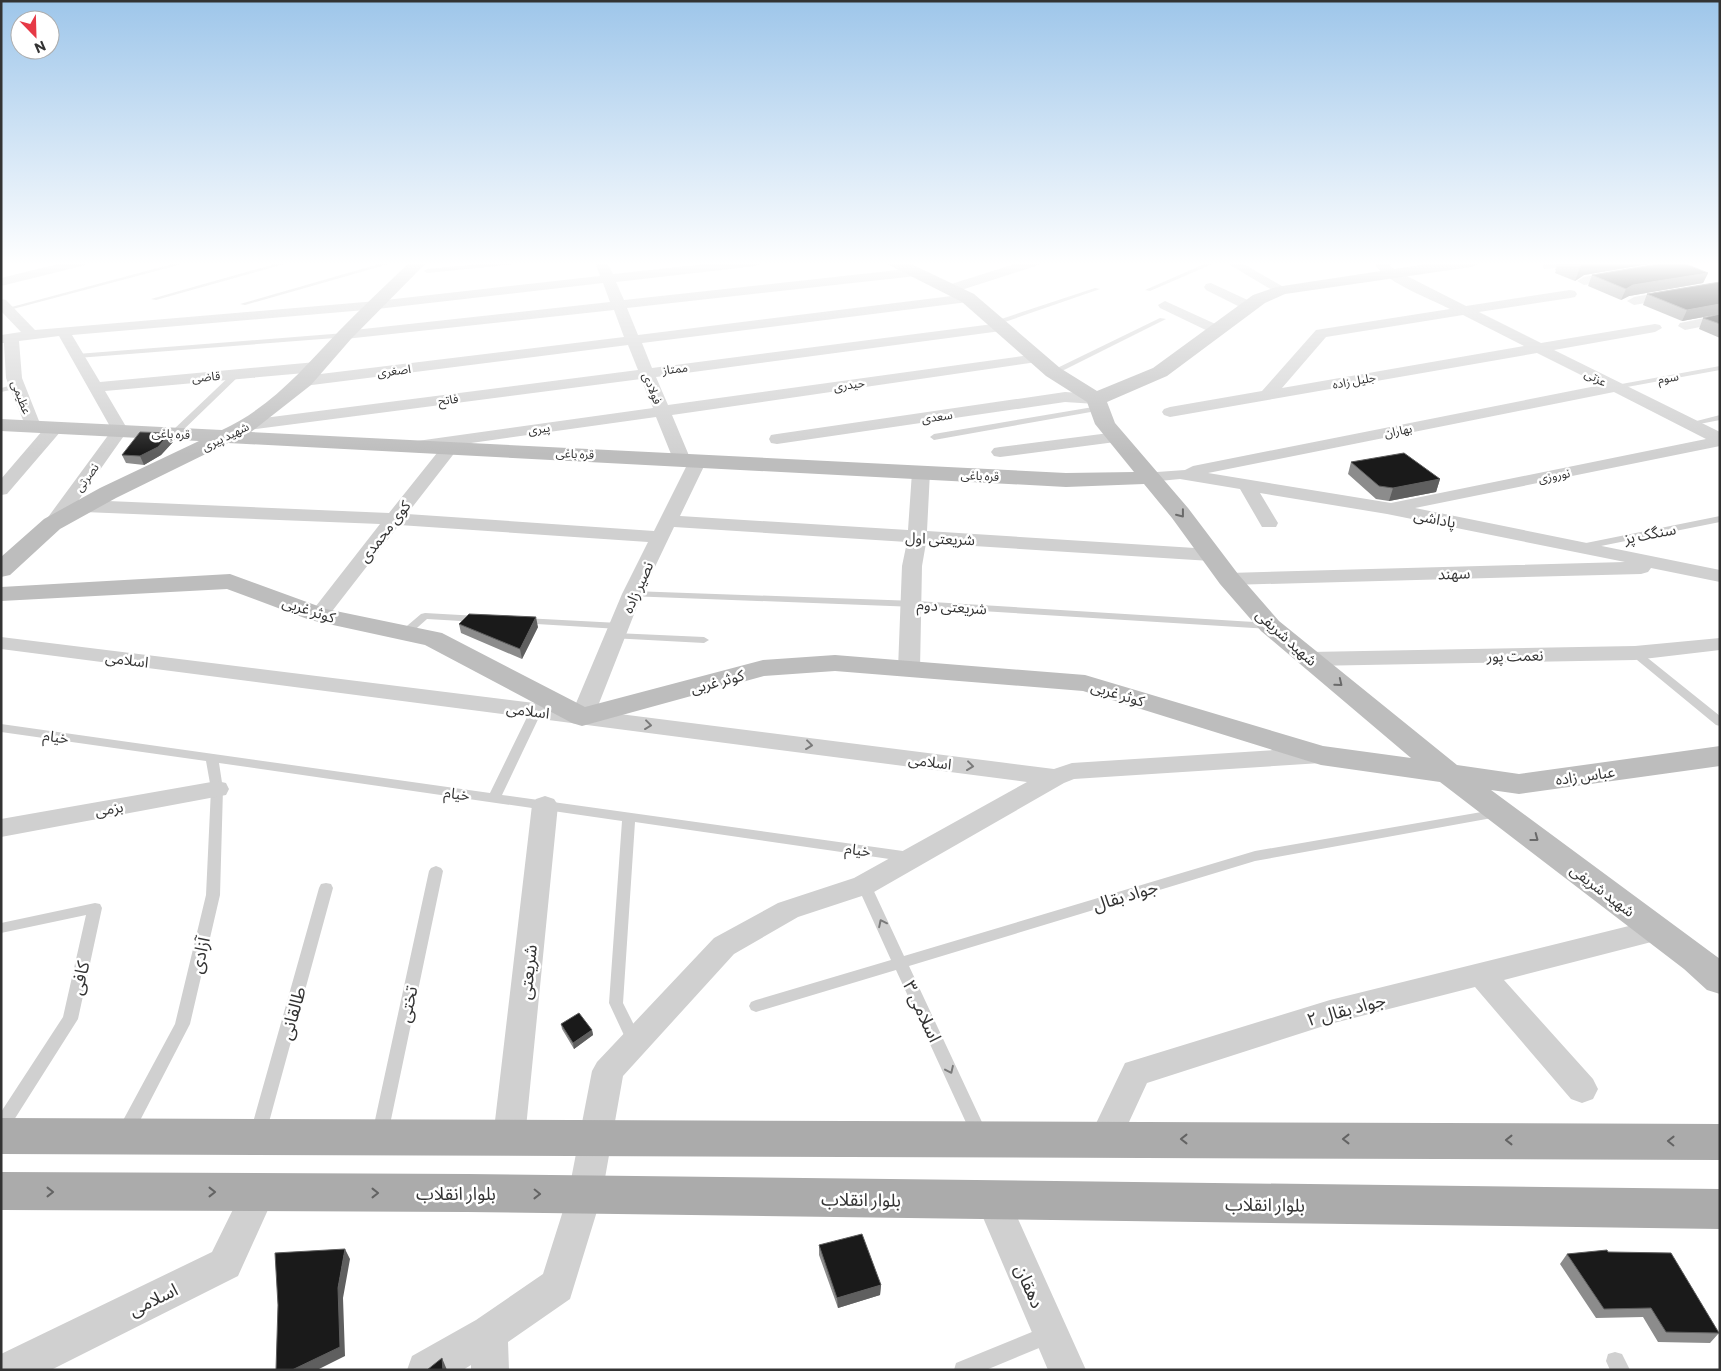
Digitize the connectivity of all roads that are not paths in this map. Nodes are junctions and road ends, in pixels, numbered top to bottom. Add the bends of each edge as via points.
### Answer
1 (23, 326) edge
2 (124, 326) edge
3 (355, 326) edge
4 (430, 326) edge
5 (627, 326) edge
6 (745, 326) edge
7 (984, 326) edge
8 (1001, 326) edge
9 (1148, 326) edge
10 (1209, 326) edge
11 (1222, 326) edge
12 (1365, 326) edge
13 (1495, 326) edge
14 (1655, 328) dead end
15 (1217, 330) junction
16 (63, 331) junction
17 (32, 335) junction
18 (345, 335) junction
19 (6, 338) edge
20 (633, 340) junction
21 (1538, 348) junction
22 (77, 356) junction
23 (1037, 358) junction
24 (1720, 368) edge
25 (646, 372) junction
26 (1053, 372) junction
27 (237, 374) junction
28 (310, 374) junction
29 (17, 386) junction
30 (95, 387) junction
31 (1616, 387) junction
32 (1, 390) edge
33 (1267, 395) junction
34 (1098, 404) junction
35 (661, 410) junction
36 (1170, 412) dead end
37 (1720, 417) edge
38 (1689, 424) junction
39 (249, 425) junction
40 (1, 426) edge
41 (33, 426) junction
42 (55, 427) junction
43 (120, 430) junction
44 (175, 433) junction
45 (225, 436) junction
46 (934, 437) dead end
47 (1116, 437) junction
48 (777, 439) dead end
49 (1720, 440) edge
50 (416, 446) junction
51 (450, 447) junction
52 (1000, 452) dead end
53 (690, 459) junction
54 (922, 472) junction
55 (1180, 474) junction
56 (1149, 478) junction
57 (1247, 485) junction
58 (1, 490) edge
59 (84, 506) junction
60 (1387, 508) junction
61 (394, 519) junction
62 (1720, 519) edge
63 (1269, 523) dead end
64 (52, 524) junction
65 (664, 529) junction
66 (917, 538) junction
67 (1581, 547) junction
68 (1211, 556) junction
69 (1678, 567) junction
70 (1, 570) edge
71 (1720, 576) edge
72 (1229, 579) junction
73 (1, 594) edge
74 (632, 594) junction
75 (910, 603) junction
76 (319, 615) junction
77 (493, 620) edge
78 (512, 621) edge
79 (1270, 626) junction
80 (617, 631) junction
81 (405, 633) junction
82 (704, 640) dead end
83 (1, 643) edge
84 (1720, 644) edge
85 (1634, 652) junction
86 (1310, 659) junction
87 (909, 669) junction
88 (536, 711) junction
89 (582, 717) junction
90 (1720, 722) edge
91 (1, 728) edge
92 (1321, 756) junction
93 (1720, 756) edge
94 (212, 758) junction
95 (1450, 775) junction
96 (1055, 777) junction
97 (217, 789) junction
98 (494, 798) junction
99 (546, 805) junction
100 (1501, 813) junction
101 (630, 817) junction
102 (1, 828) edge
103 (913, 857) junction
104 (436, 871) dead end
105 (864, 885) junction
106 (326, 888) dead end
107 (1, 928) edge
108 (1657, 930) junction
109 (1708, 958) edge
110 (901, 962) junction
111 (1482, 975) junction
112 (1720, 980) edge
113 (756, 1006) dead end
114 (635, 1043) junction
115 (1582, 1089) dead end
116 (1, 1126) edge
117 (1, 1136) edge
118 (123, 1137) junction
119 (257, 1137) junction
120 (379, 1138) junction
121 (509, 1138) junction
122 (981, 1138) junction
123 (1105, 1138) junction
124 (595, 1139) junction
125 (1720, 1142) edge
126 (1, 1192) edge
127 (259, 1192) junction
128 (586, 1195) junction
129 (993, 1201) junction
130 (1720, 1209) edge
131 (489, 1332) junction
132 (1051, 1333) junction
133 (10, 1370) edge
134 (426, 1370) edge
135 (490, 1370) edge
136 (963, 1370) edge
137 (1067, 1370) edge

1 - 17 street
2 - 16 street
3 - 18 street, شهید پیری
4 - 18 street
5 - 20 street, فولادی
6 - 20 street, اصغری
7 - 25 street, ممتاز
8 - 23 street
9 - 26 lane
10 - 15 street
11 - 15 street
12 - 33 street via 1321,333
13 - 21 street, عزتی
14 - 21 street, جلیل زاده
15 - 34 street via 1160,372
16 - 17 street
16 - 22 street
17 - 19 street
18 - 22 lane
18 - 28 street, شهید پیری
19 - 29 street, عظیمی
20 - 25 street, فولادی
20 - 28 street, اصغری
21 - 31 street, عزتی
21 - 33 street, جلیل زاده
22 - 30 street
23 - 26 street
23 - 35 street, حیدری
24 - 31 lane, سوم
25 - 35 street, فولادی
25 - 39 street, فاتح
26 - 34 street
27 - 28 street, قاضی
27 - 30 street, قاضی
27 - 44 lane
28 - 39 street, شهید پیری
29 - 32 lane
29 - 41 street, عظیمی
30 - 43 street
31 - 38 street, عزتی
31 - 55 street, بهاران
33 - 36 street, جلیل زاده
34 - 46 lane
34 - 47 street, شهید شریفى via 1105,424
34 - 48 street, سعدی via 1065,397
35 - 50 street, پیری
35 - 53 street, فولادی
37 - 38 lane
38 - 49 street, عزتی
39 - 45 street, شهید پیری
40 - 41 street, قره باغی
41 - 42 street, قره باغی
42 - 43 street, قره باغی
42 - 58 street
43 - 44 street, قره باغی
43 - 64 street, نصرتی
44 - 45 street, قره باغی
45 - 50 street, قره باغی
45 - 59 street, شهید پیری
47 - 52 street
47 - 56 street, شهید شریفى
49 - 60 street, نوروزی
50 - 51 street, قره باغی
51 - 53 street, قره باغی
51 - 61 street, کوی محمدی
53 - 54 street, قره باغی
53 - 65 street, نصیر زاده
54 - 56 street, قره باغی via 1066,480
54 - 66 street
55 - 56 street, پاداشی
55 - 57 street, پاداشی
56 -> 68 street, شهید شریفى
57 - 60 street, پاداشی
57 - 63 street
59 - 61 street, شریعتی اول
59 - 64 street, شهید پیری
60 - 67 street, پاداشی
61 - 65 street, شریعتی اول
61 - 76 street, کوی محمدی
62 - 67 lane, سنگک پز
64 - 70 street, شهید پیری
65 - 66 street, شریعتی اول
65 - 74 street, نصیر زاده
66 - 68 street, شریعتی اول
66 - 75 street
67 - 69 street, پاداشی
68 - 72 street, شهید شریفى
69 - 71 street, پاداشی
69 - 72 street, سهند
72 - 79 street, شهید شریفى
73 - 76 street, کوثر غربی via 230,581
74 - 75 lane, شریعتی دوم
74 - 80 street, نصیر زاده
75 - 79 lane, شریعتی دوم
75 - 87 street
76 - 81 street, کوثر غربی
77 - 81 lane via 425,616
78 - 80 lane
79 - 86 street, شهید شریفى
80 - 82 lane
80 - 89 street, نصیر زاده
81 - 89 street, کوثر غربی via 433,639
83 - 88 street, اسلامی
84 - 85 street, نعمت پور
85 - 86 street, نعمت پور
85 - 90 lane
86 -> 95 street, شهید شریفى
87 - 89 street, کوثر غربی via 835,663 763,668
87 - 92 street, کوثر غربی via 1084,683
88 - 89 street, اسلامی
88 - 98 lane
89 -> 96 street, اسلامی
91 - 94 lane, خیام
92 - 95 street, کوثر غربی
92 - 96 street, اسلامی via 1072,771
93 - 95 street, عباس زاده via 1519,784
94 - 97 lane, آزادی
94 - 98 lane, خیام
95 - 100 street, شهید شریفى
96 - 103 street, اسلامی
97 - 102 street, بزمی
97 - 118 lane, آزادی via 212,895 182,1024
98 - 99 lane, خیام
99 - 101 lane, خیام
99 - 121 street, شریعتی
100 -> 108 street, شهید شریفى
100 - 110 lane, جواد بقال via 1255,856
101 - 103 lane, خیام
101 - 114 lane via 616,1003
103 - 105 street, اسلامی
104 - 120 lane, تختی
110 -> 105 lane, اسلامی ۳
105 - 114 street, اسلامی via 788,910 724,946
106 - 119 lane, طالقانی
107 - 116 lane, کافی via 96,908 70,1019
108 - 109 street, شهید شریفى
108 - 111 street, جواد بقال ۲
109 - 112 street, شهید شریفى
110 - 113 lane, جواد بقال
110 -> 122 lane, اسلامی ۳
111 - 115 street
111 - 123 street, جواد بقال ۲ via 1330,1012 1136,1073
114 - 124 street, اسلامی via 608,1071
117 - 118 main road
118 - 119 main road
119 - 120 main road
120 - 121 main road
121 - 124 main road
122 - 123 main road
122 - 124 main road
125 -> 123 main road
124 - 128 street, اسلامی
126 -> 127 main road, بلوار انقلاب
127 -> 128 main road, بلوار انقلاب
127 - 133 street, اسلامی via 225,1264
128 - 129 main road, بلوار انقلاب
128 - 131 street, اسلامی via 558,1286
129 - 130 main road, بلوار انقلاب
129 - 132 street, دهقان
131 - 134 street, اسلامی
131 - 135 street
132 - 136 lane
132 - 137 street, دهقان

